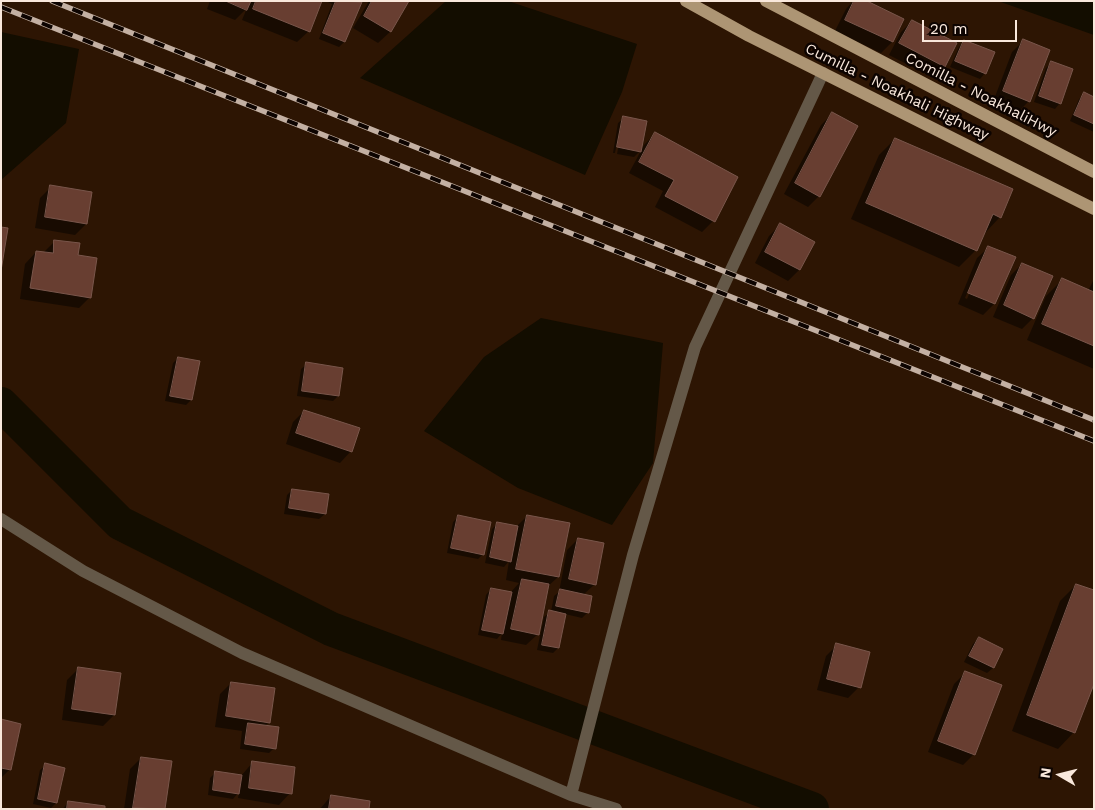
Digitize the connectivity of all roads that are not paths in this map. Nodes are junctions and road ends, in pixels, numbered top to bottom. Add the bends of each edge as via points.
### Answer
1 (686, 1) edge
2 (766, 1) edge
3 (823, 73) junction
4 (1094, 172) edge
5 (1094, 209) edge
6 (1, 519) edge
7 (571, 795) junction
8 (616, 809) edge

1 - 3 main road, Cumilla - Noakhali Highway
2 - 4 main road, Comilla - NoakhaliHwy
3 - 5 main road, Cumilla - Noakhali Highway
3 - 7 street via 695,347 633,555
6 - 7 street via 83,572 242,653
7 - 8 street

